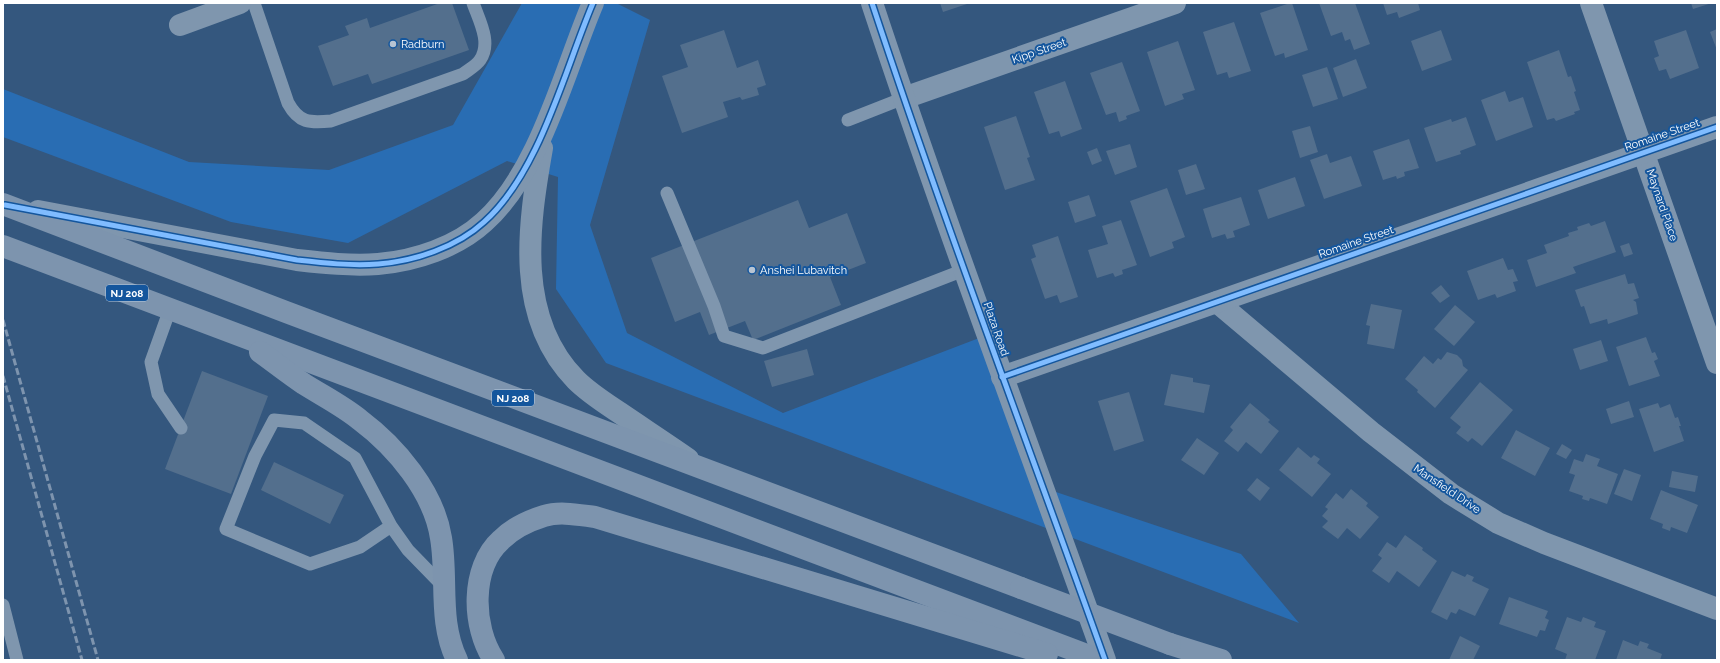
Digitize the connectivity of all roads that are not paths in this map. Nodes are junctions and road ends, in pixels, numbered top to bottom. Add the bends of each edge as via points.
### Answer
1 (240, 3) edge
2 (254, 3) edge
3 (473, 3) edge
4 (593, 3) edge
5 (872, 3) edge
6 (1175, 3) edge
7 (1592, 3) edge
8 (180, 25) dead end
9 (904, 98) junction
10 (848, 120) dead end
11 (546, 123) junction
12 (1717, 127) edge
13 (1644, 152) junction
14 (667, 193) dead end
15 (4, 204) edge
16 (11, 249) edge
17 (964, 270) junction
18 (1217, 302) junction
19 (170, 309) junction
20 (236, 335) junction
21 (1717, 362) edge
22 (1002, 377) junction
23 (181, 428) dead end
24 (704, 470) junction
25 (391, 526) junction
26 (444, 588) junction
27 (3, 605) edge
28 (1717, 609) edge
29 (1039, 644) junction
30 (1170, 644) junction
31 (18, 660) edge
32 (457, 660) edge
33 (494, 660) edge
34 (1069, 660) edge
35 (1100, 660) edge
36 (1105, 660) edge
37 (1214, 660) edge
38 (1221, 660) edge

1 - 8 street
2 - 3 lane via 288,103 295,115 311,123 331,121 463,74 480,60 484,48 484,33
4 - 11 street
5 - 9 street, Plaza Road
6 - 9 street, Kipp Street
7 - 13 street, Maynard Place
9 - 10 lane
9 - 17 street, Plaza Road
11 - 15 street via 511,190 484,222 452,244 419,256 379,264 297,260
11 - 24 street via 533,205 530,265 533,300 542,330 558,359 577,381 604,403
12 - 13 street, Romaine Street
13 - 18 street, Romaine Street
13 - 21 street, Maynard Place
14 - 17 lane via 724,336 763,348
15 - 24 highway, NJ 208
16 - 19 highway, NJ 208
17 - 22 street, Plaza Road
18 - 22 street, Romaine Street
18 - 28 street, Mansfield Drive via 1371,432 1451,494 1498,523
19 - 20 highway, NJ 208
19 - 23 lane via 151,362 158,394
20 - 26 highway via 304,384 362,420 408,469 427,494 439,521
20 - 29 highway, NJ 208
22 - 36 street, Plaza Road
24 - 30 highway, NJ 208, bridge
25 - 25 lane via 355,458 304,423 274,420 251,455 226,529 310,564 360,547
25 - 26 lane via 408,550
26 - 32 highway via 444,614 451,647
27 - 31 lane
29 - 33 highway via 596,517 571,513 545,515 520,526 500,540 485,562 479,585 478,610 482,634
29 - 34 highway
29 - 35 highway, NJ 208
30 - 37 highway, NJ 208
30 - 38 highway

